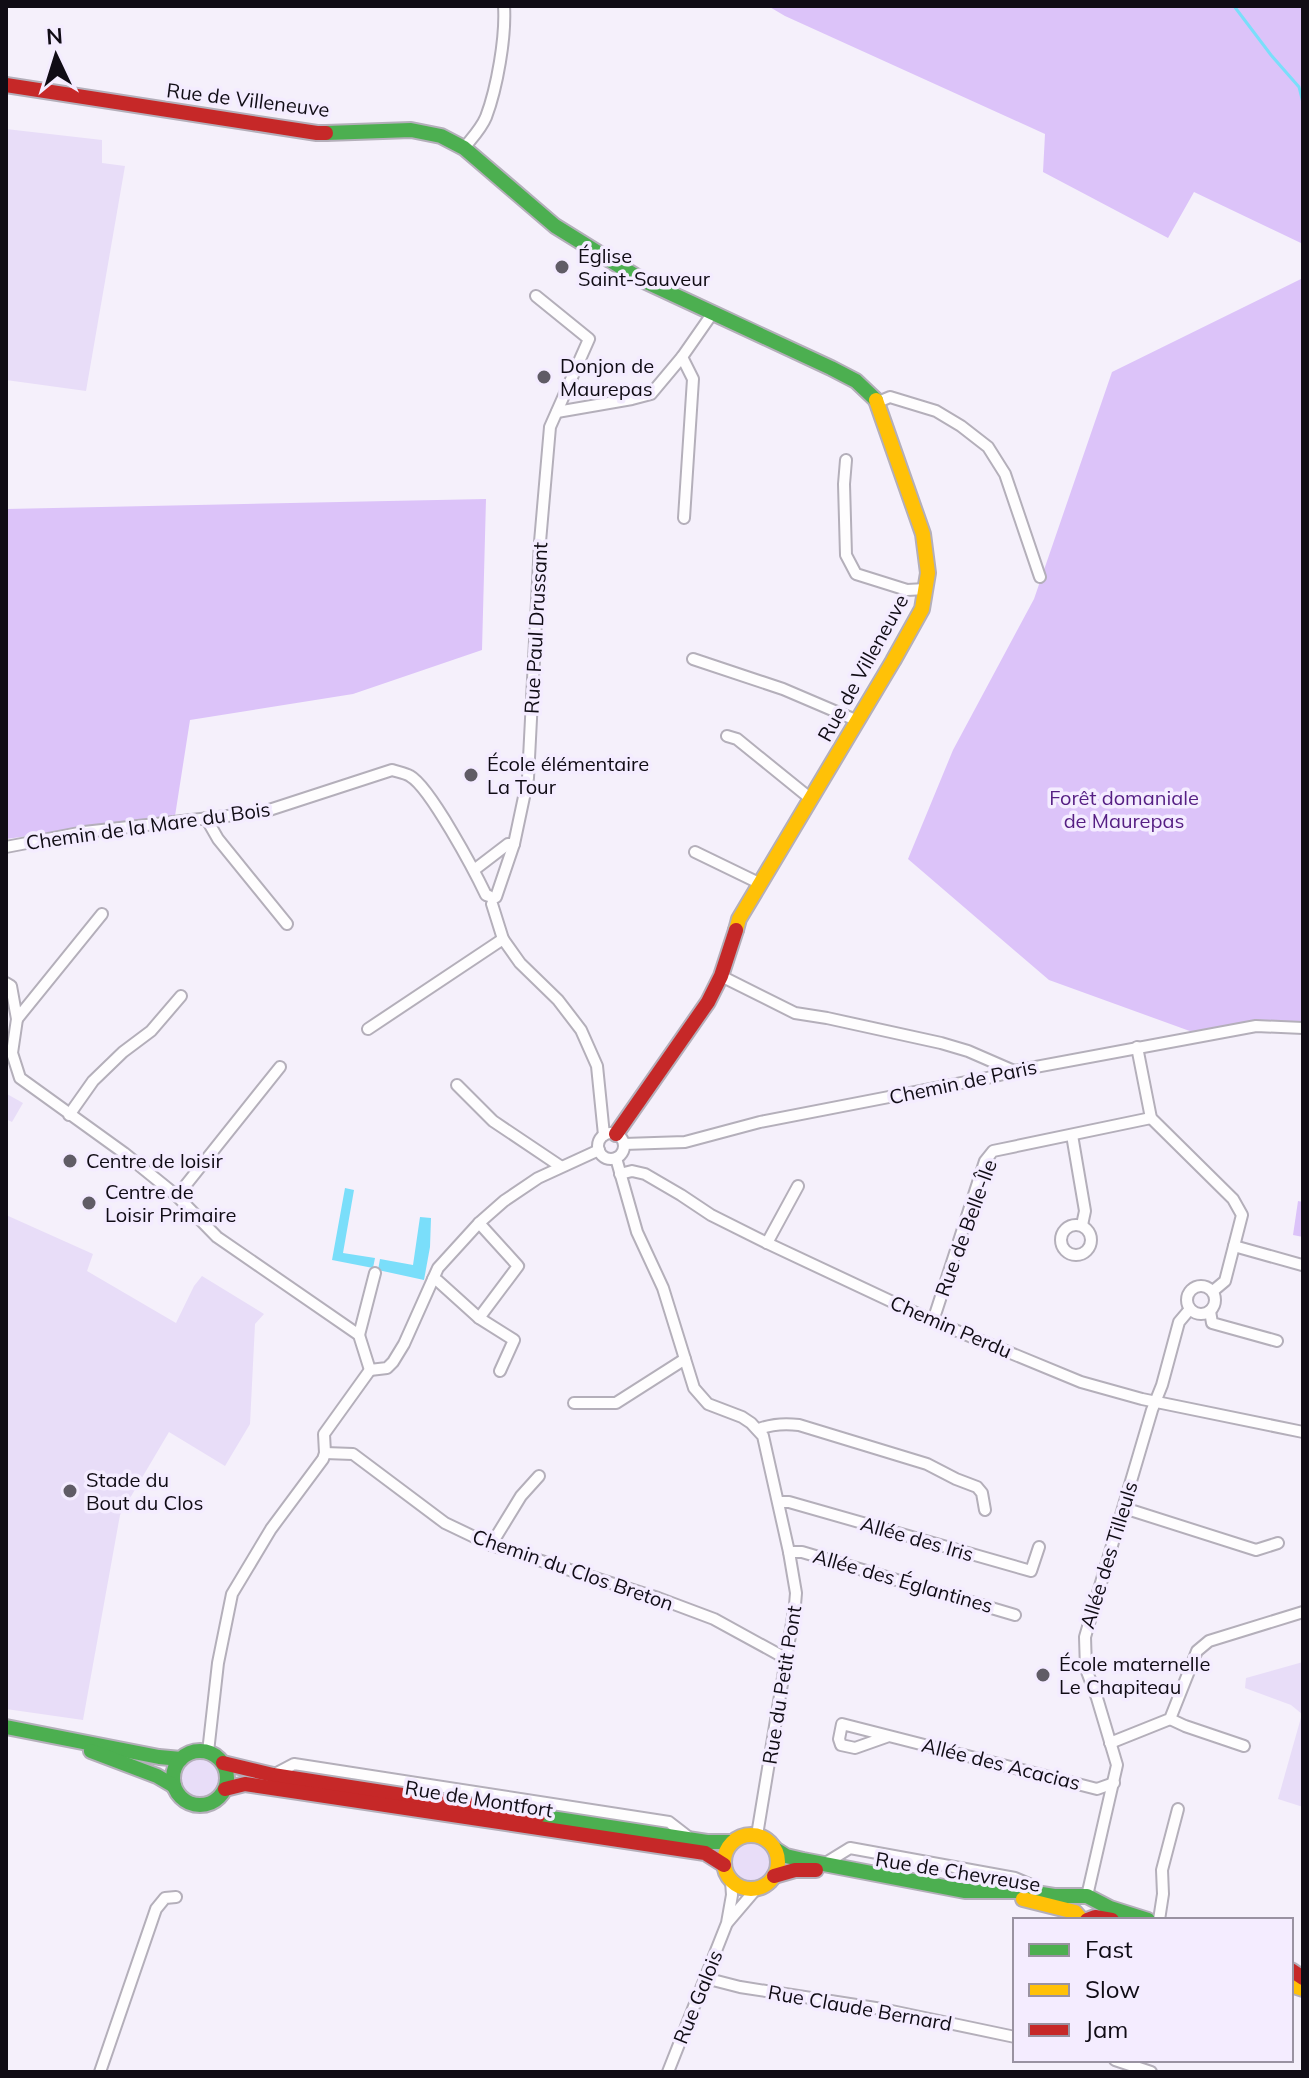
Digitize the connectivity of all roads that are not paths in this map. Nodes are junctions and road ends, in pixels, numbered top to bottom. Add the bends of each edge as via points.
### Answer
1 (504, 6) edge
2 (6, 85) edge
3 (464, 148) junction
4 (536, 296) dead end
5 (712, 314) junction
6 (682, 357) junction
7 (878, 402) junction
8 (557, 412) junction
9 (846, 460) dead end
10 (684, 518) dead end
11 (1040, 577) dead end
12 (926, 589) junction
13 (693, 659) dead end
14 (858, 721) junction
15 (727, 736) dead end
16 (811, 799) junction
17 (206, 818) junction
18 (514, 844) junction
19 (6, 847) edge
20 (695, 852) dead end
21 (474, 870) junction
22 (761, 884) junction
23 (492, 899) junction
24 (102, 914) dead end
25 (287, 924) dead end
26 (503, 939) junction
27 (721, 976) junction
28 (6, 983) edge
29 (181, 996) dead end
30 (17, 1019) junction
31 (1303, 1028) edge
32 (368, 1029) dead end
33 (1137, 1047) junction
34 (280, 1067) dead end
35 (1014, 1071) junction
36 (457, 1085) dead end
37 (69, 1115) junction
38 (1151, 1118) junction
39 (1072, 1135) junction
40 (615, 1138) junction
41 (599, 1150) junction
42 (616, 1158) junction
43 (560, 1166) junction
44 (620, 1174) junction
45 (798, 1186) dead end
46 (177, 1196) junction
47 (479, 1223) junction
48 (1082, 1225) dead end
49 (767, 1243) junction
50 (1234, 1246) junction
51 (1302, 1265) edge
52 (375, 1273) dead end
53 (433, 1279) junction
54 (1213, 1291) junction
55 (1190, 1309) junction
56 (1210, 1311) junction
57 (479, 1318) junction
58 (933, 1321) junction
59 (359, 1335) junction
60 (1277, 1341) dead end
61 (685, 1359) junction
62 (370, 1370) junction
63 (500, 1371) dead end
64 (1156, 1401) junction
65 (574, 1403) dead end
66 (759, 1429) junction
67 (1303, 1432) edge
68 (325, 1453) junction
69 (539, 1476) dead end
70 (779, 1502) junction
71 (1124, 1508) junction
72 (985, 1510) dead end
73 (1278, 1543) dead end
74 (491, 1545) junction
75 (1039, 1547) dead end
76 (789, 1552) junction
77 (1303, 1612) edge
78 (1015, 1615) dead end
79 (787, 1659) junction
80 (1170, 1719) junction
81 (6, 1727) edge
82 (54, 1736) junction
83 (889, 1736) dead end
84 (1110, 1743) junction
85 (1244, 1746) dead end
86 (208, 1752) junction
87 (181, 1759) junction
88 (223, 1763) junction
89 (1114, 1783) junction
90 (174, 1786) junction
91 (225, 1789) junction
92 (1178, 1809) dead end
93 (757, 1835) junction
94 (731, 1842) junction
95 (775, 1849) junction
96 (824, 1864) junction
97 (724, 1865) junction
98 (774, 1876) junction
99 (731, 1881) junction
100 (757, 1888) junction
101 (1037, 1893) junction
102 (176, 1897) dead end
103 (1087, 1909) edge
104 (1107, 1918) edge
105 (1137, 1918) edge
106 (1159, 1918) edge
107 (727, 1923) junction
108 (705, 1978) junction
109 (1013, 2037) edge
110 (1121, 2062) edge
111 (667, 2071) edge
112 (100, 2072) edge
113 (1151, 2072) edge

1 - 3 street via 486,118
2 - 3 street, Rue de Villeneuve via 317,133 411,130
3 - 5 street, Rue de Villeneuve via 562,231 642,280
4 - 8 street, Rue Paul Drussant via 589,339
5 - 6 street
5 - 7 street, Rue de Villeneuve via 856,381
6 - 8 street via 651,394
6 - 10 street via 693,379
7 - 11 street via 890,397 936,411 988,447 1005,474
7 - 12 street, Rue de Villeneuve via 923,534
8 - 18 street, Rue Paul Drussant via 550,427 540,542 528,778
9 - 12 street via 846,555 856,574 907,590
12 - 14 street, Rue de Villeneuve via 922,609
13 - 14 street
14 - 16 street, Rue de Villeneuve
15 - 16 street
16 - 22 street, Rue de Villeneuve
17 - 19 street, Chemin de la Mare du Bois
17 - 21 street, Chemin de la Mare du Bois via 263,812 392,770 410,776 427,794
17 - 25 street
18 - 21 street
18 - 23 street, Rue Paul Drussant
20 - 22 street
21 - 23 street
22 - 27 street, Rue de Villeneuve via 739,919
23 - 26 street
24 - 30 street
26 - 32 street
26 - 40 street via 581,1030 597,1066
27 - 35 street via 795,1013 941,1043
27 - 40 street, Rue de Villeneuve
28 - 30 street
29 - 37 street via 151,1031 93,1081
30 - 37 street via 12,1053 20,1078
31 - 33 street, Chemin de Paris via 1256,1026
33 - 35 street, Chemin de Paris
33 - 38 street
34 - 46 street
35 - 40 street, Chemin de Paris via 685,1142
36 - 43 street via 493,1121
37 - 46 street
38 - 39 street, Rue de Belle-Île
38 - 50 street via 1239,1207
39 - 48 street via 1085,1211
39 - 58 street, Rue de Belle-Île via 993,1151 985,1161
40 - 41 street via 599,1143
40 - 42 street via 622,1154
41 - 42 street via 604,1157
41 - 43 street
42 - 44 street
43 - 47 street
44 - 49 street, Chemin Perdu via 645,1174
44 - 61 street
45 - 49 street
46 - 59 street via 217,1237
47 - 53 street
47 - 57 street via 518,1266
49 - 58 street, Chemin Perdu
50 - 51 street
50 - 54 street via 1225,1281
52 - 59 street
53 - 57 street
53 - 62 street via 393,1362
54 - 55 street via 1193,1289
54 - 56 street via 1216,1300
55 - 56 street
55 - 64 street, Allée des Tilleuls via 1179,1322
56 - 60 street via 1212,1323
57 - 63 street via 514,1340
58 - 64 street, Chemin Perdu via 1081,1382
59 - 62 street
61 - 65 street via 616,1403
61 - 66 street via 694,1388 708,1404
62 - 68 street via 324,1434
64 - 67 street, Chemin Perdu
64 - 71 street, Allée des Tilleuls
66 - 70 street, Rue du Petit Pont
66 - 72 street via 799,1425 927,1464 977,1487
68 - 74 street, Chemin du Clos Breton via 353,1454 445,1523
68 - 86 street via 232,1594
69 - 74 street
70 - 75 street, Allée des Iris via 1031,1571
70 - 76 street, Rue du Petit Pont
71 - 73 street via 1256,1550
71 - 84 street, Allée des Tilleuls via 1085,1637 1086,1669
74 - 79 street, Chemin du Clos Breton via 714,1619
76 - 78 street, Allée des Églantines
76 - 79 street, Rue du Petit Pont via 796,1593
77 - 80 street via 1209,1641 1197,1651
79 - 93 street, Rue du Petit Pont
80 - 84 street
80 - 85 street
81 - 82 street
82 - 87 street
82 - 90 street
83 - 89 street, Allée des Acacias via 1097,1789
84 - 89 street, Allée des Tilleuls via 1117,1765
86 - 87 street
86 - 88 street
87 - 90 street
88 - 91 street
88 - 94 street, Rue de Montfort via 273,1775
89 - 103 street, Allée des Tilleuls
90 - 91 street via 184,1800 199,1805 215,1801
91 - 97 street, Rue de Montfort via 245,1784 705,1853
92 - 106 street via 1162,1870
93 - 94 street
93 - 95 street
94 - 97 street
95 - 96 street, Rue de Chevreuse
95 - 98 street
96 - 101 street, Rue de Chevreuse via 965,1891
96 - 101 street, Rue de Chevreuse via 850,1848 1015,1878
97 - 99 street
98 - 100 street
98 - 103 street, Rue de Chevreuse via 802,1868 981,1898
99 - 100 street
99 - 107 street, Rue Galois
100 - 107 street, Rue Galois
101 - 103 street, Rue de Chevreuse
102 - 112 street via 165,1898 156,1909
103 - 104 street, Rue de Chevreuse
103 - 105 street, Rue de Chevreuse
107 - 108 street, Rue Galois
108 - 109 street, Rue Claude Bernard
108 - 111 street, Rue Galois
110 - 113 street

